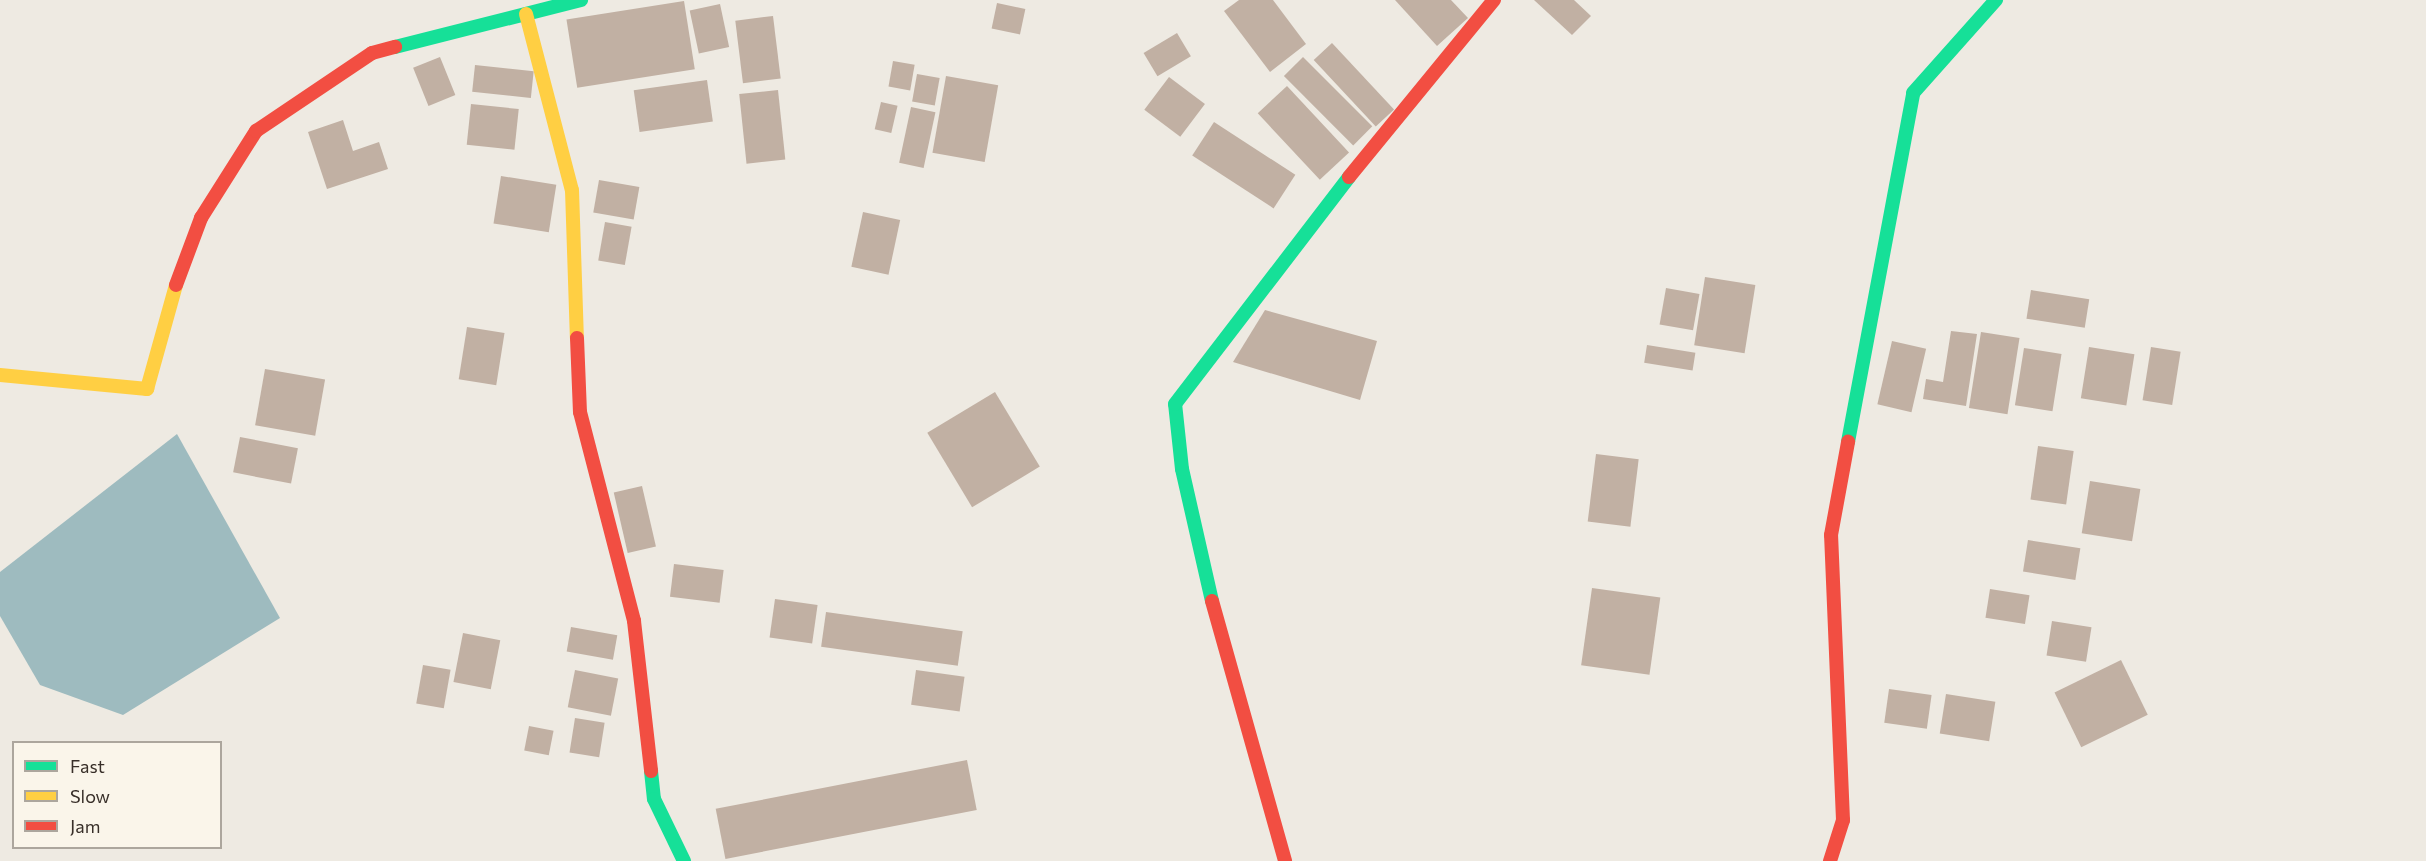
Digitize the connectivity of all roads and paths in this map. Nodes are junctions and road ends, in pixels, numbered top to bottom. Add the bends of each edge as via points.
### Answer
1 (581, 0) edge
2 (1494, 0) edge
3 (1996, 0) edge
4 (526, 14) junction
5 (0, 375) edge
6 (684, 861) edge
7 (1285, 861) edge
8 (1830, 861) edge

1 - 4 street
2 - 7 street via 1315,219 1175,404 1182,469 1204,574
3 - 8 street via 1913,93 1832,535 1843,820
4 - 5 street via 372,53 256,131 201,218 186,250 147,389
4 - 6 street via 572,190 580,412 634,621 654,799

